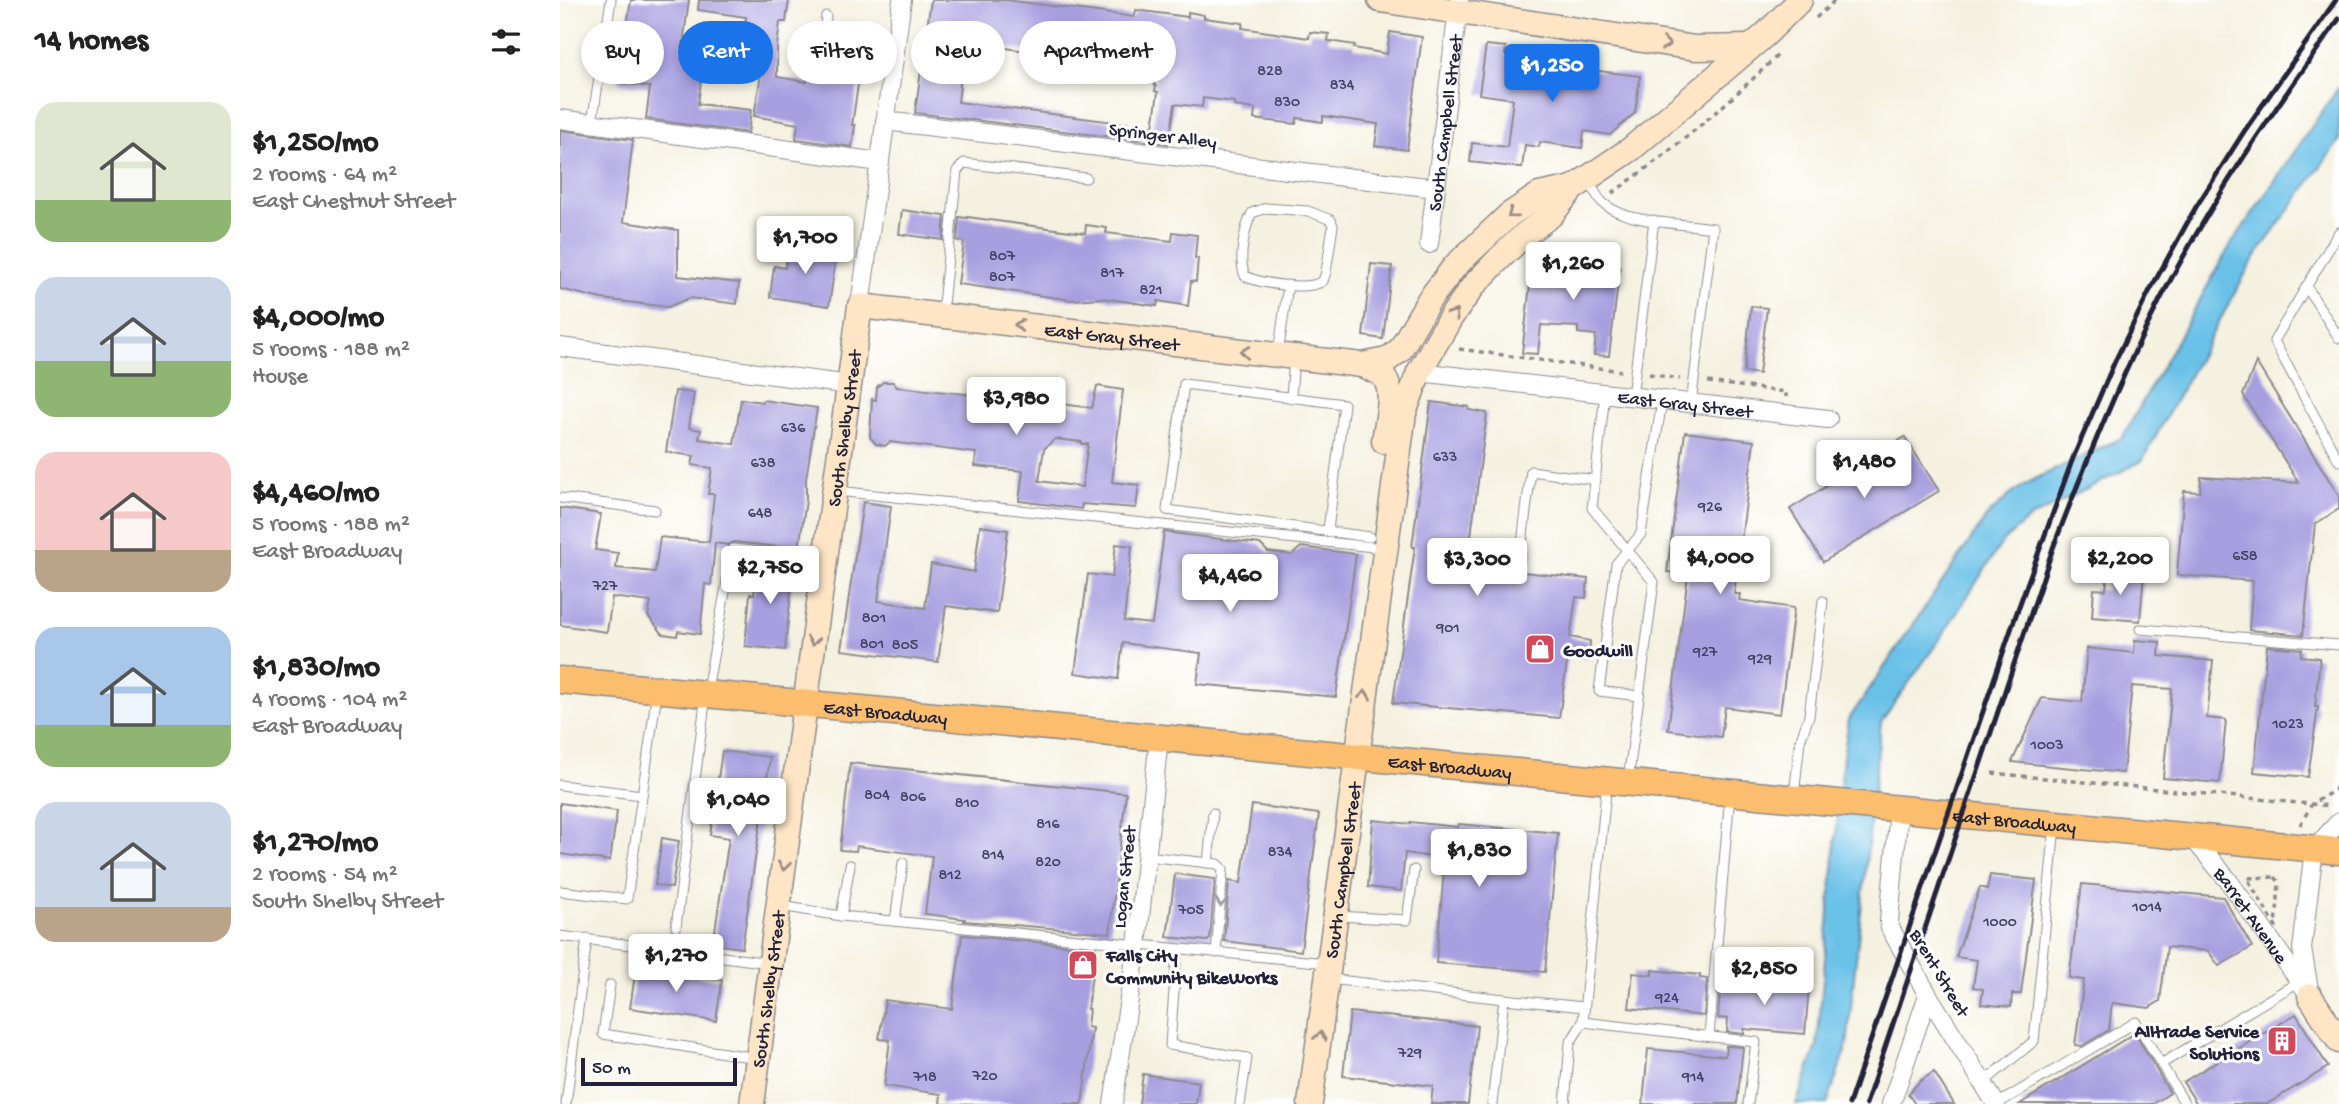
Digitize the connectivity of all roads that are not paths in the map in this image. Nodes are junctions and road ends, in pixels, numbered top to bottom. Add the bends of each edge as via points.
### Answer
1 (611, 0) edge
2 (902, 0) edge
3 (1380, 0) edge
4 (1800, 0) edge
5 (1458, 5) edge
6 (826, 16) dead end
7 (826, 21) edge
8 (897, 34) edge
9 (1750, 47) junction
10 (890, 84) edge
11 (560, 119) edge
12 (886, 121) junction
13 (592, 123) junction
14 (880, 162) junction
15 (1086, 178) dead end
16 (1580, 184) junction
17 (1435, 188) junction
18 (1654, 220) junction
19 (2339, 232) edge
20 (1429, 244) dead end
21 (1288, 285) junction
22 (2306, 286) junction
23 (860, 306) junction
24 (942, 316) junction
25 (2339, 338) edge
26 (560, 347) edge
27 (1286, 356) junction
28 (1362, 365) junction
29 (1419, 372) junction
30 (850, 385) junction
31 (1605, 394) junction
32 (1632, 397) junction
33 (1291, 398) junction
34 (1662, 401) junction
35 (1691, 404) junction
36 (1828, 419) dead end
37 (2339, 461) edge
38 (1596, 480) junction
39 (835, 491) junction
40 (560, 498) edge
41 (655, 510) dead end
42 (1328, 530) junction
43 (1375, 544) junction
44 (1628, 550) junction
45 (1477, 553) dead end
46 (825, 559) junction
47 (1823, 601) dead end
48 (2140, 629) dead end
49 (2339, 645) edge
50 (560, 680) edge
51 (658, 690) junction
52 (706, 695) junction
53 (1639, 696) junction
54 (804, 705) junction
55 (1159, 738) junction
56 (1357, 756) junction
57 (1617, 781) junction
58 (560, 785) edge
59 (1730, 793) junction
60 (642, 796) junction
61 (1794, 799) junction
62 (1887, 808) junction
63 (1213, 813) dead end
64 (2339, 822) edge
65 (2055, 824) junction
66 (2192, 837) junction
67 (2326, 850) edge
68 (1146, 856) junction
69 (903, 863) dead end
70 (1208, 863) junction
71 (850, 865) dead end
72 (1414, 870) dead end
73 (560, 891) edge
74 (779, 905) junction
75 (841, 916) junction
76 (1335, 916) junction
77 (895, 921) junction
78 (676, 927) dead end
79 (560, 936) edge
80 (587, 938) junction
81 (1137, 946) junction
82 (1177, 949) junction
83 (1216, 953) junction
84 (771, 963) junction
85 (1328, 971) junction
86 (610, 985) dead end
87 (2305, 988) junction
88 (1928, 995) junction
89 (1504, 999) junction
90 (1584, 1007) junction
91 (1583, 1022) junction
92 (1709, 1036) junction
93 (2339, 1041) edge
94 (758, 1058) junction
95 (2161, 1064) junction
96 (1983, 1083) junction
97 (566, 1104) edge
98 (752, 1104) edge
99 (1113, 1104) edge
100 (1240, 1104) edge
101 (1310, 1104) edge
102 (1492, 1104) edge
103 (1564, 1104) edge
104 (1748, 1104) edge
105 (1891, 1104) edge
106 (1997, 1104) edge
107 (2185, 1104) edge

1 - 13 lane
2 - 8 street, South Shelby Street
3 - 5 main road
4 - 9 main road
5 -> 9 main road via 1695,48
5 - 17 street, South Campbell Street
6 - 7 lane
9 - 16 main road via 1631,149
10 - 12 street, South Shelby Street
11 - 13 street
12 - 14 street, South Shelby Street
12 - 17 street, Springer Alley
13 - 14 street
14 - 23 street, South Shelby Street
15 - 24 lane via 964,163 957,170
16 - 18 lane via 1618,213
16 -> 28 main road via 1539,195 1510,215 1455,266 1399,350 1387,360
29 -> 16 main road, South Campbell Street via 1474,285
17 - 20 street, South Campbell Street
18 - 32 lane
18 - 35 lane via 1713,228
19 - 22 lane
21 - 21 lane via 1309,287 1323,281 1331,220 1308,211 1257,210 1246,223 1245,276
21 - 27 lane
22 - 25 lane
22 - 37 lane via 2274,341
23 - 24 main road, East Gray Street
23 - 30 main road, South Shelby Street
27 -> 24 main road, East Gray Street
26 - 30 street
27 - 28 main road, East Gray Street
27 - 33 lane
28 - 43 main road, South Campbell Street via 1381,374 1389,391
29 - 31 street, East Gray Street
29 - 43 main road, South Campbell Street via 1404,413
30 - 39 main road, South Shelby Street
31 - 32 street, East Gray Street
31 - 38 lane
32 - 34 street, East Gray Street
33 - 42 lane via 1344,404
33 - 42 lane via 1184,384 1167,510
34 - 35 street, East Gray Street
34 - 44 lane via 1641,534
35 - 36 street, East Gray Street
38 - 44 lane via 1592,508
38 - 45 lane via 1531,471 1520,559
39 - 43 lane
39 - 46 main road, South Shelby Street
40 - 41 lane
42 - 43 lane
56 -> 43 main road, South Campbell Street via 1374,635
44 - 53 lane via 1654,582
44 - 53 lane via 1616,564 1599,691
46 - 52 lane via 733,549
46 -> 54 main road, South Shelby Street
47 - 61 lane
48 - 49 lane
50 - 51 main road, East Broadway
51 - 52 main road, East Broadway
51 - 60 lane
52 - 54 main road, East Broadway
52 - 78 lane
53 - 57 lane
54 - 55 main road, East Broadway
54 -> 74 main road, South Shelby Street
55 - 56 main road, East Broadway
55 - 68 street, Logan Street
56 - 57 main road, East Broadway
56 - 76 main road, South Campbell Street
57 - 59 main road, East Broadway
57 - 90 lane
58 - 60 lane
59 - 61 main road, East Broadway
59 - 92 lane
60 - 73 lane via 627,900
61 - 62 main road, East Broadway
62 - 65 main road, East Broadway
62 - 88 street, Brent Street via 1889,921
63 - 70 lane
64 - 67 street
65 - 66 main road, East Broadway
65 - 96 lane via 2034,1041
66 - 67 main road, East Broadway
66 - 87 street, Barret Avenue
67 - 87 street, Barret Avenue via 2302,949
68 - 70 lane
68 - 81 street, Logan Street
69 - 77 lane
70 -> 83 lane via 1223,869
71 - 75 lane
72 - 76 lane via 1407,920
74 - 75 lane
74 - 84 main road, South Shelby Street
75 - 77 lane
76 - 85 main road, South Campbell Street
77 - 81 lane
79 - 80 lane
80 - 84 lane
80 - 97 lane
81 - 82 lane
81 - 99 street, Logan Street
82 - 83 lane
82 - 100 lane via 1170,1045 1247,1058
83 - 85 lane
84 - 94 main road, South Shelby Street
85 - 89 lane
101 -> 85 main road, South Campbell Street
86 - 94 lane via 603,1034
87 - 93 main road, Barret Avenue
87 - 95 lane
88 - 96 street, Brent Street
88 - 105 street
89 - 90 lane
89 - 102 lane
90 - 91 lane
91 - 92 lane
91 - 103 lane via 1570,1043
92 - 104 lane via 1756,1042
94 - 98 main road, South Shelby Street
95 - 106 lane via 2136,1022
95 - 107 lane
96 - 106 street, Brent Street

